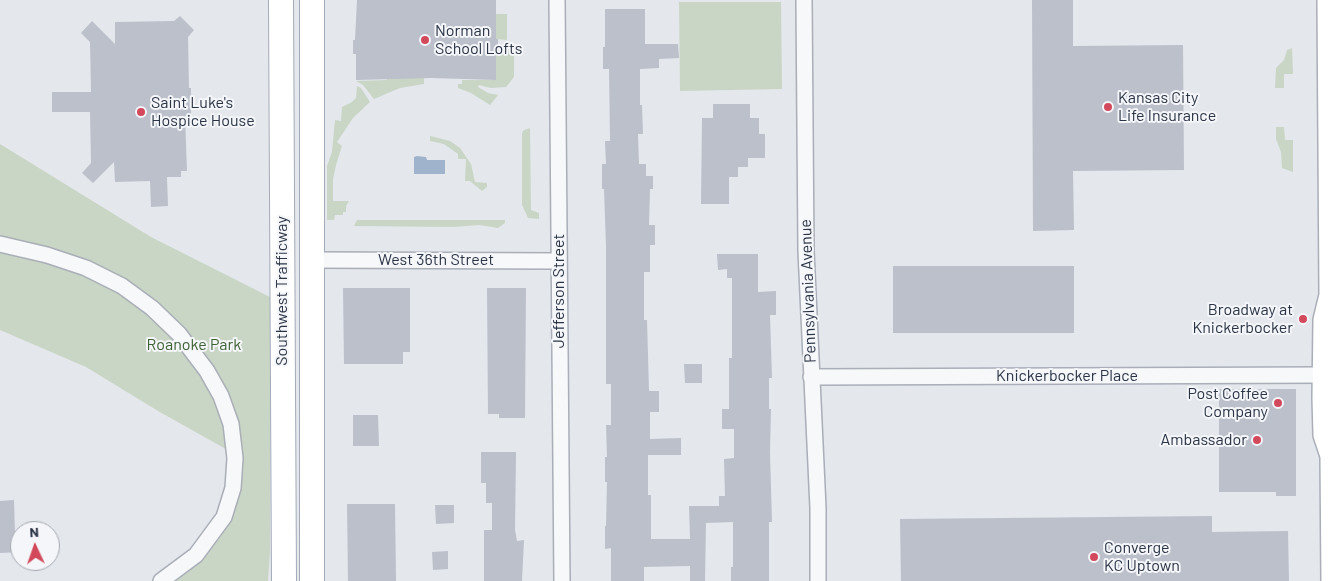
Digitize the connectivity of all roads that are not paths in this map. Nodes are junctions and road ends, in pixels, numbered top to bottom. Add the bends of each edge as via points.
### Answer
1 (281, 0) edge
2 (312, 0) edge
3 (557, 0) edge
4 (804, 0) edge
5 (1330, 8) edge
6 (0, 244) edge
7 (313, 260) junction
8 (559, 261) junction
9 (1332, 297) edge
10 (1323, 375) junction
11 (811, 377) junction
12 (1332, 455) edge
13 (1332, 536) edge
14 (161, 581) edge
15 (284, 581) edge
16 (312, 581) edge
17 (562, 581) edge
18 (818, 581) edge
19 (1332, 581) edge

1 - 15 main road, Southwest Trafficway
2 - 7 main road, Southwest Trafficway
3 - 8 street, Jefferson Street
4 - 11 street, Pennsylvania Avenue via 806,251
5 - 9 main road
6 - 14 street via 47,254 122,286 179,334 208,370 221,396 231,424 235,458 233,488 224,517 196,555
7 - 8 street, West 36th Street
7 - 16 main road, Southwest Trafficway
8 - 17 street, Jefferson Street
9 - 10 main road via 1324,320
10 - 11 street, Knickerbocker Place
10 - 12 main road via 1324,435
11 - 18 street, Pennsylvania Avenue via 818,508
12 - 13 main road
13 - 19 main road

